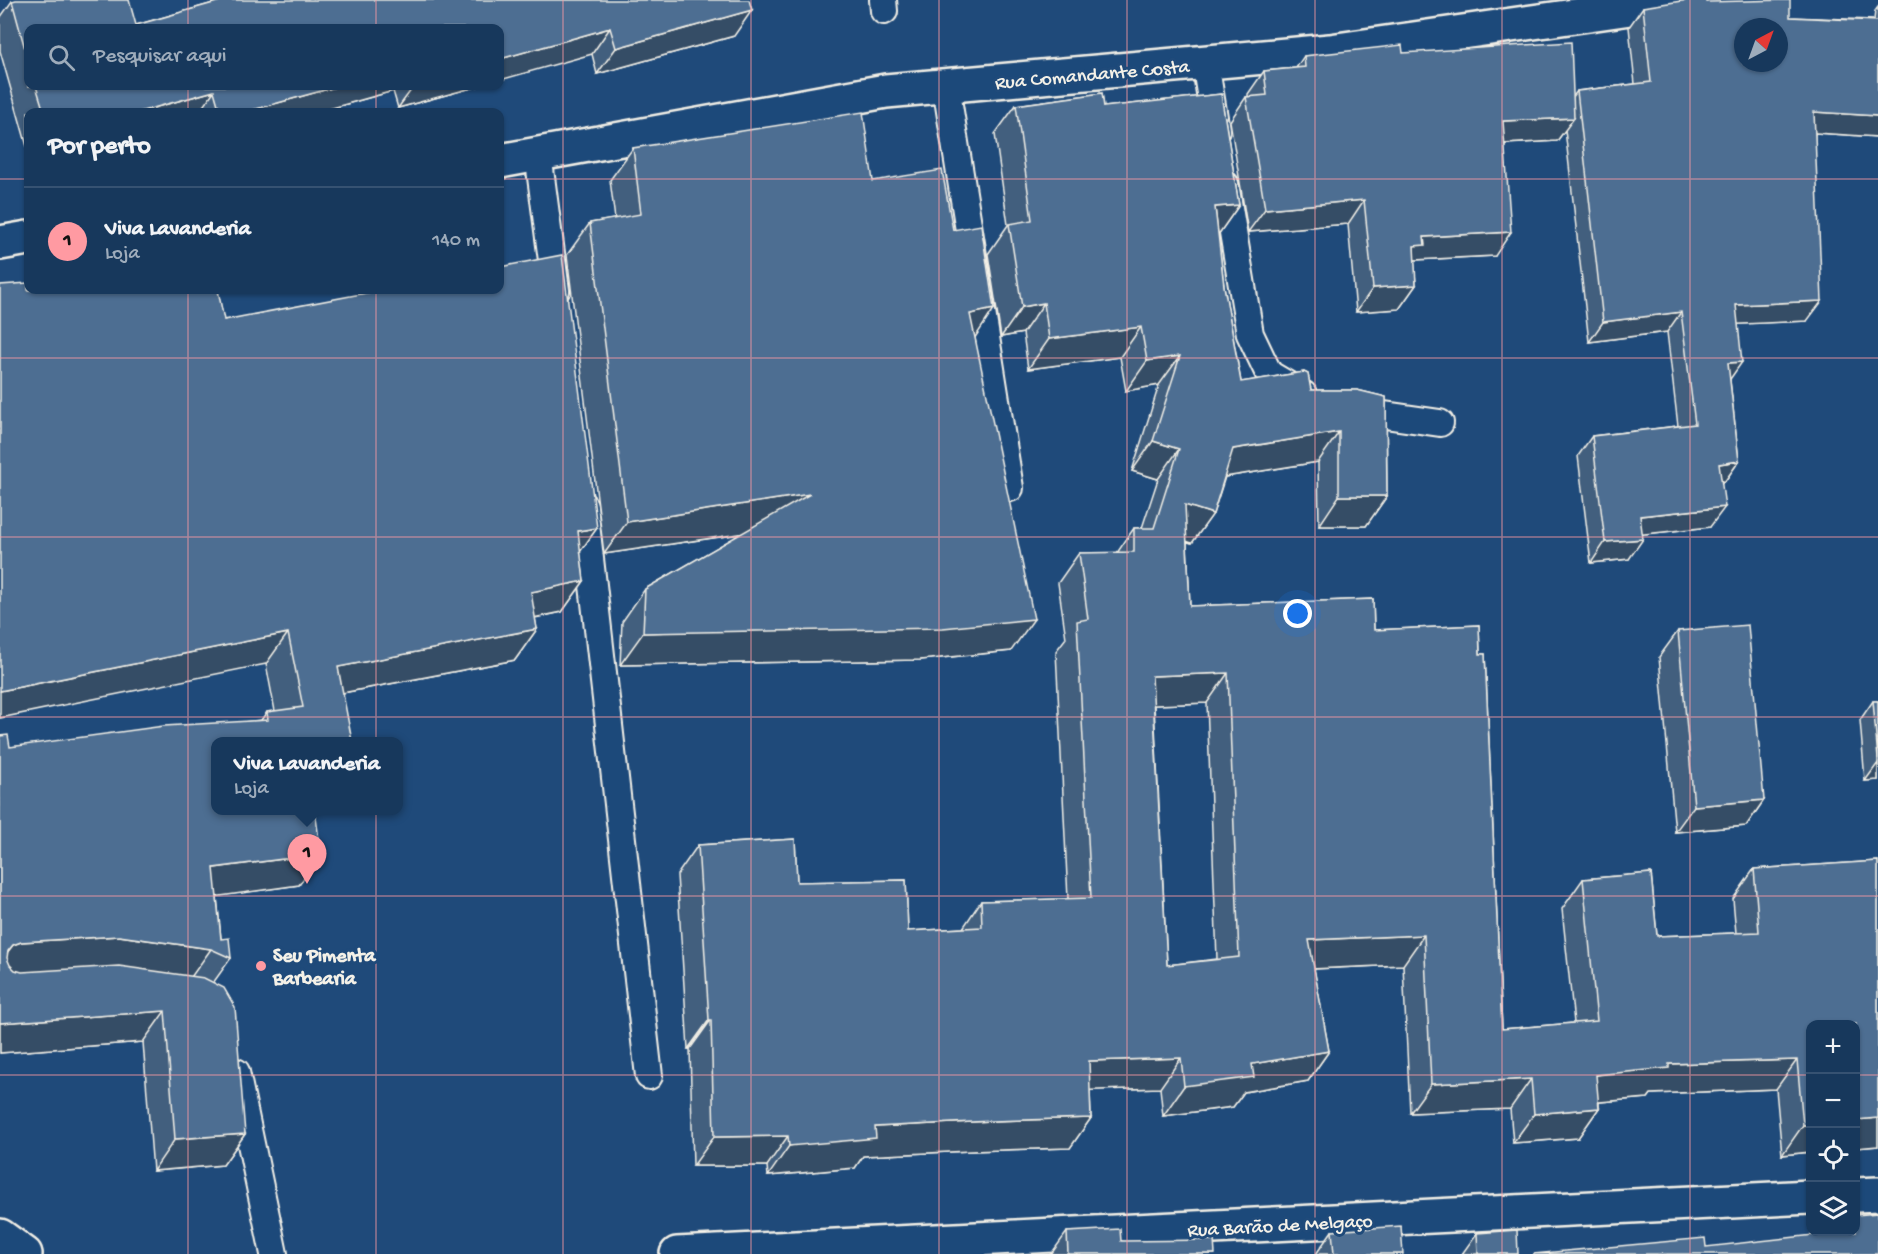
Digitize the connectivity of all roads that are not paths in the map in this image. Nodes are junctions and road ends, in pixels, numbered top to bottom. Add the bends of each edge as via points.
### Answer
1 (1686, 0) edge
2 (1205, 62) junction
3 (946, 86) junction
4 (538, 154) junction
5 (504, 160) edge
6 (24, 239) edge
7 (0, 243) edge
8 (559, 317) edge
9 (1440, 423) dead end
10 (580, 480) edge
11 (1010, 488) dead end
12 (230, 1047) edge
13 (649, 1076) dead end
14 (1878, 1194) edge
15 (1860, 1195) edge
16 (1806, 1197) edge
17 (0, 1236) edge
18 (25, 1254) edge
19 (274, 1254) edge
20 (677, 1254) edge

1 - 2 street, Rua Comandante Costa via 1330,51
2 - 3 street, Rua Comandante Costa
2 - 9 lane via 1250,334 1269,374 1298,393 1364,412
3 - 4 street, Rua Comandante Costa via 886,92
3 - 11 lane
4 - 5 street, Rua Comandante Costa
4 - 8 lane
6 - 7 street
10 - 13 lane
12 - 19 lane
14 - 15 street
16 - 20 street, Rua Barão de Melgaço
17 - 18 street

